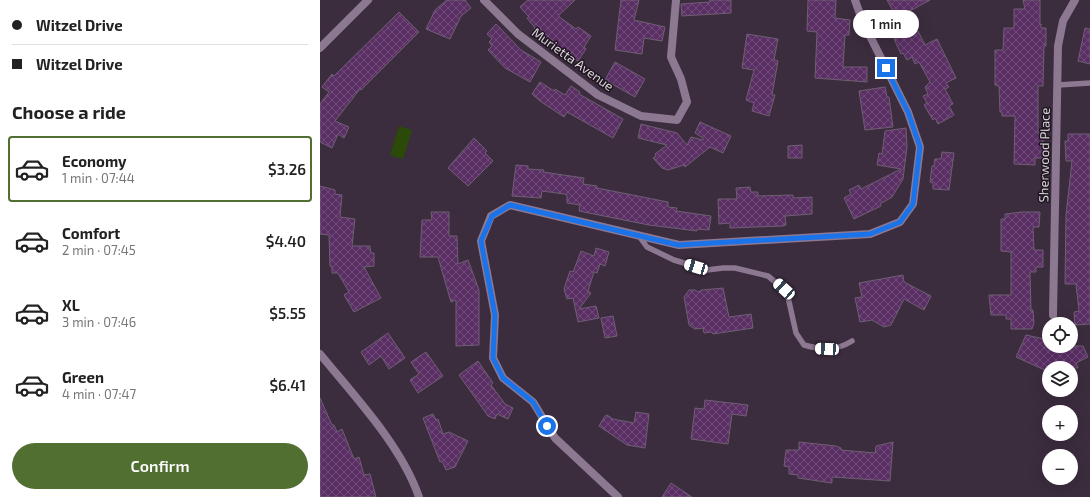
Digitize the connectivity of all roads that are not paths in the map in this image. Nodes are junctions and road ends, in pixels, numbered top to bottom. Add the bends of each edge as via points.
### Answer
1 (368, 0) edge
2 (484, 0) edge
3 (676, 0) edge
4 (854, 0) edge
5 (1075, 0) edge
6 (320, 48) edge
7 (1090, 83) edge
8 (1058, 85) junction
9 (639, 236) junction
10 (1053, 315) dead end
11 (852, 341) dead end
12 (320, 354) edge
13 (419, 497) edge
14 (618, 497) edge

1 - 6 street
2 - 3 street, Murietta Avenue via 518,34 598,95 641,116 677,120 687,102 681,79 671,57
4 - 9 street via 908,112 920,147 913,204 900,222 870,234 678,245
5 - 8 street, Sherwood Place via 1063,21 1058,46
7 - 8 lane
8 - 10 street, Sherwood Place
9 - 11 lane via 647,247 674,260 706,270 735,268 768,276 784,289 796,333 804,345 827,349 842,348
9 - 14 street via 510,205 492,216 481,241 495,315 493,358 503,378 533,402 555,438
12 - 13 street via 396,451 414,481

